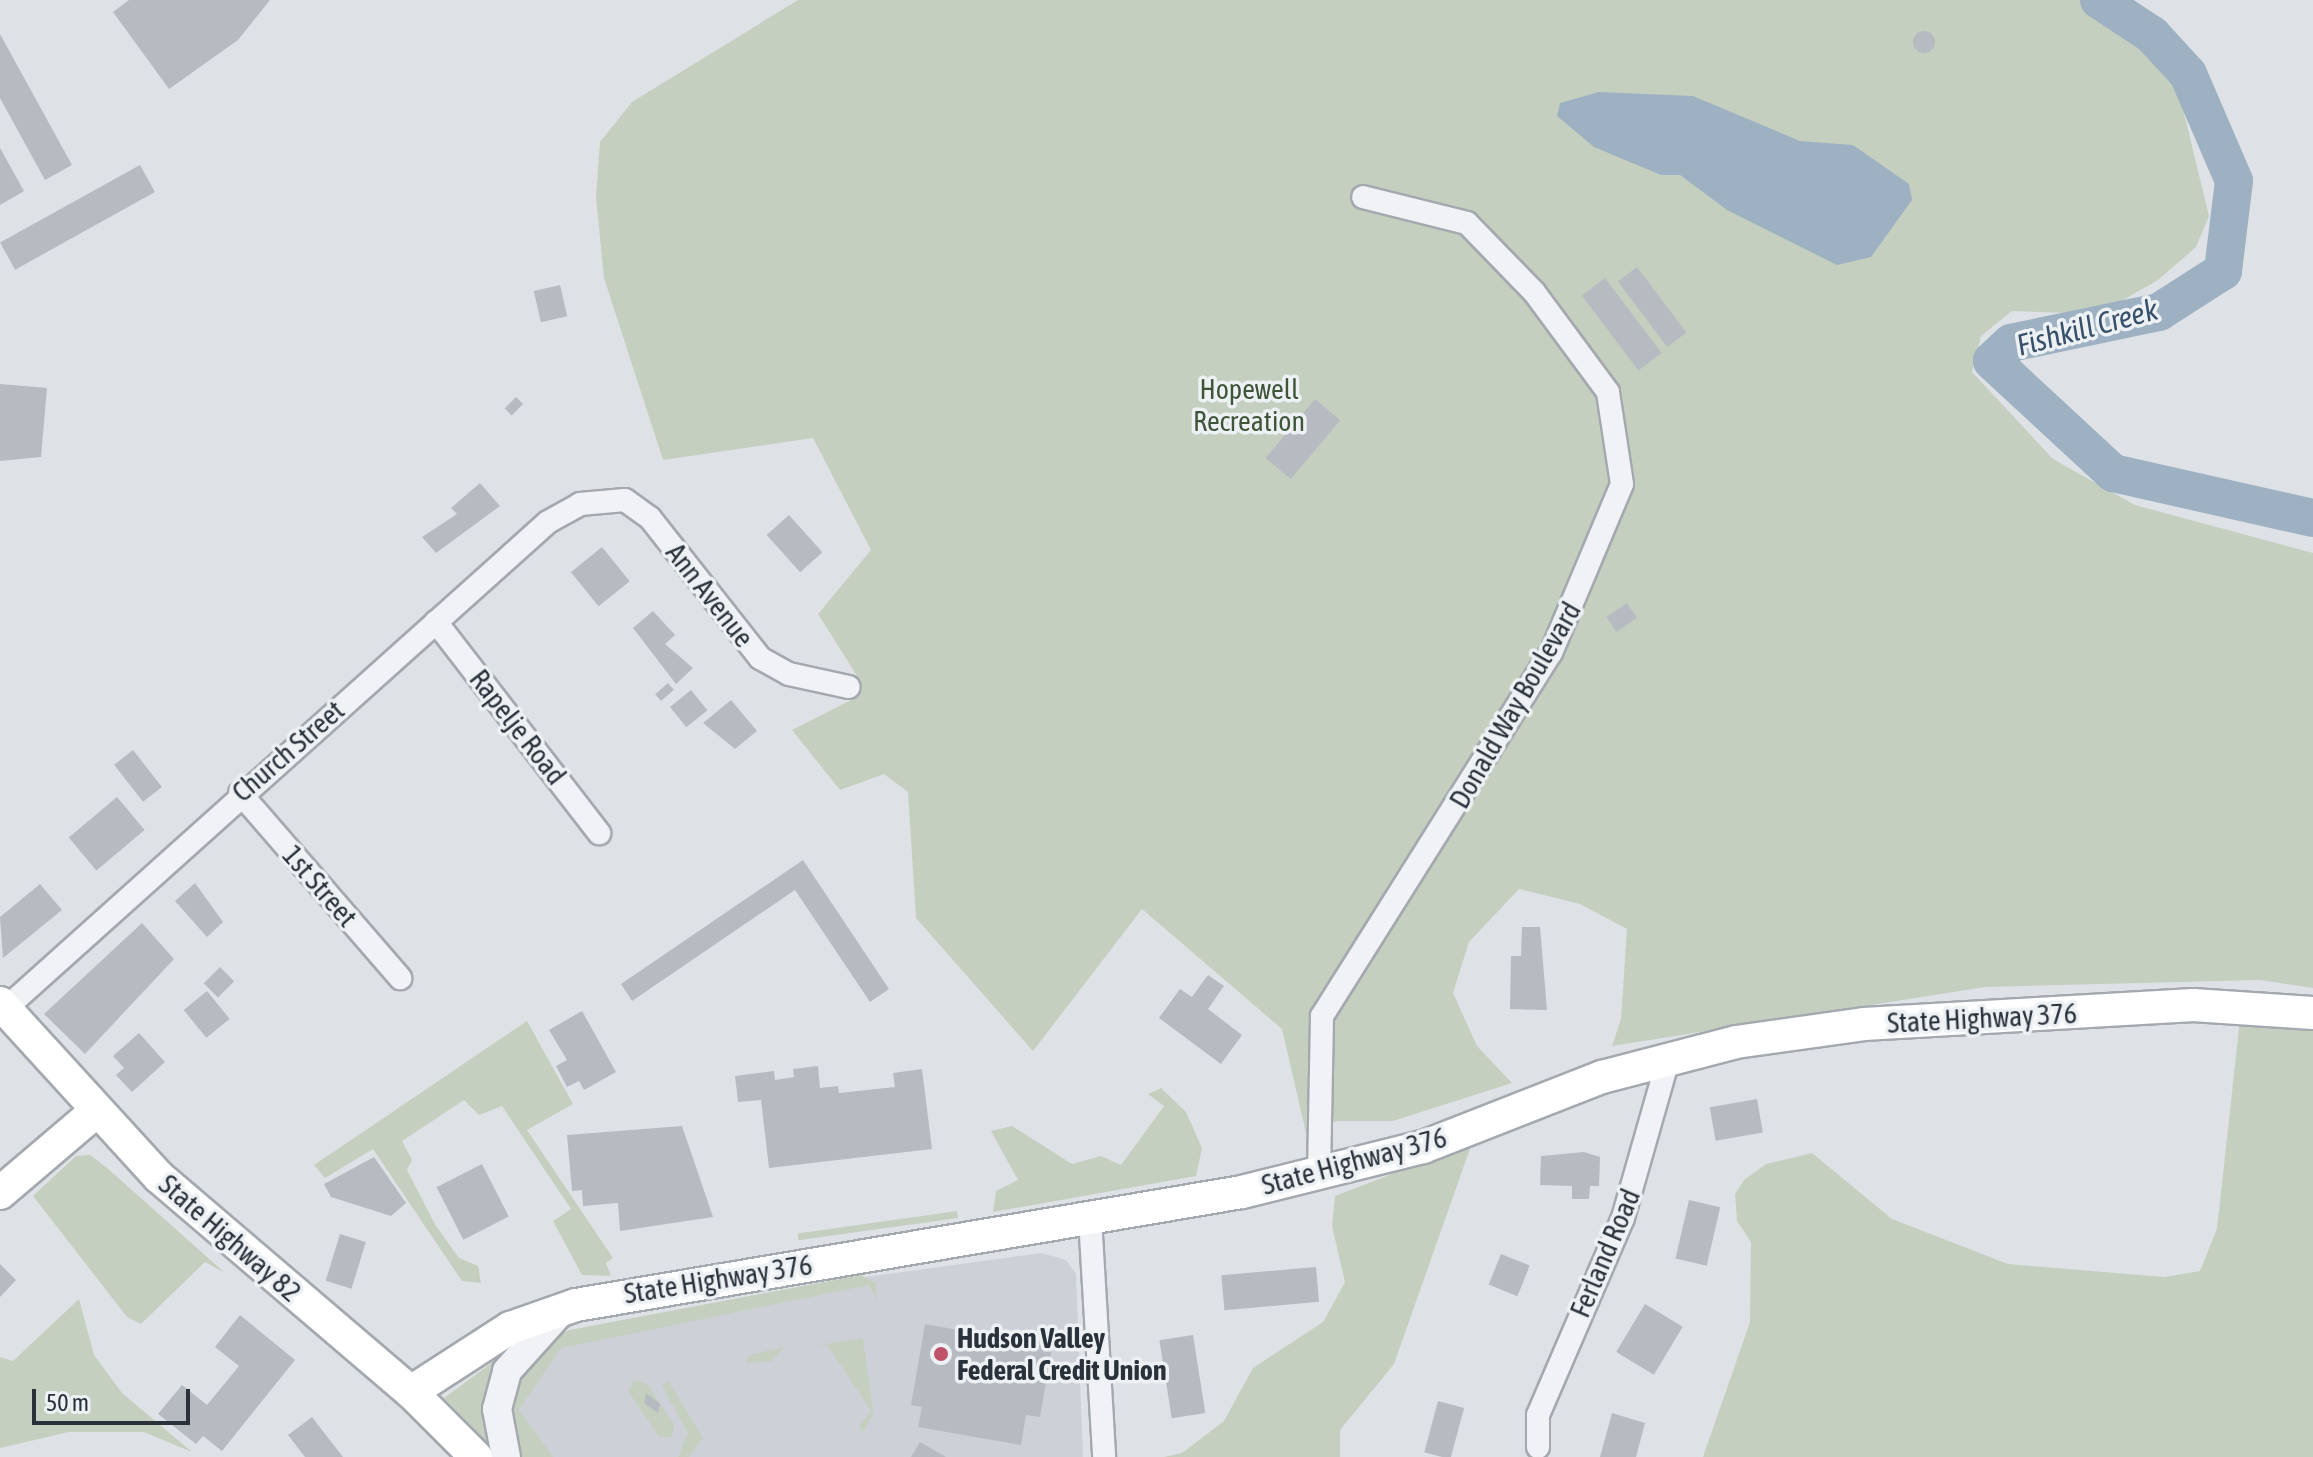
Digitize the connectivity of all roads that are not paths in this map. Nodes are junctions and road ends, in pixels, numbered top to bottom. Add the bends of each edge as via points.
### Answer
1 (1363, 197) dead end
2 (580, 504) joint
3 (436, 622) junction
4 (849, 687) dead end
5 (240, 793) junction
6 (599, 833) dead end
7 (400, 978) dead end
8 (2, 1006) edge
9 (2313, 1013) edge
10 (1669, 1056) junction
11 (94, 1113) junction
12 (1319, 1174) junction
13 (0, 1193) edge
14 (1090, 1218) junction
15 (564, 1308) junction
16 (411, 1392) junction
17 (1538, 1447) dead end
18 (476, 1457) edge
19 (506, 1457) edge
20 (1104, 1457) edge

1 - 12 street, Donald Way Boulevard via 1467,223 1534,292 1608,392 1622,484 1551,653 1322,1016
2 - 3 street, Church Street
2 - 4 street, Ann Avenue via 625,500 650,518 760,658 789,674
3 - 5 street, Church Street
3 - 6 street, Rapelje Road
5 - 7 street, 1st Street
5 - 8 street, Church Street
8 - 11 main road, State Highway 82
9 - 10 main road, State Highway 376 via 2193,1005 1864,1024
10 - 12 main road, State Highway 376 via 1423,1147
10 - 17 street, Ferland Road via 1623,1218 1538,1415
11 - 13 main road
11 - 16 main road, State Highway 82 via 197,1213
12 - 14 main road, State Highway 376
14 - 15 main road, State Highway 376
14 - 20 street
15 - 16 main road, State Highway 376 via 510,1328
15 - 19 street via 507,1371 497,1409
16 - 18 main road, State Highway 82

